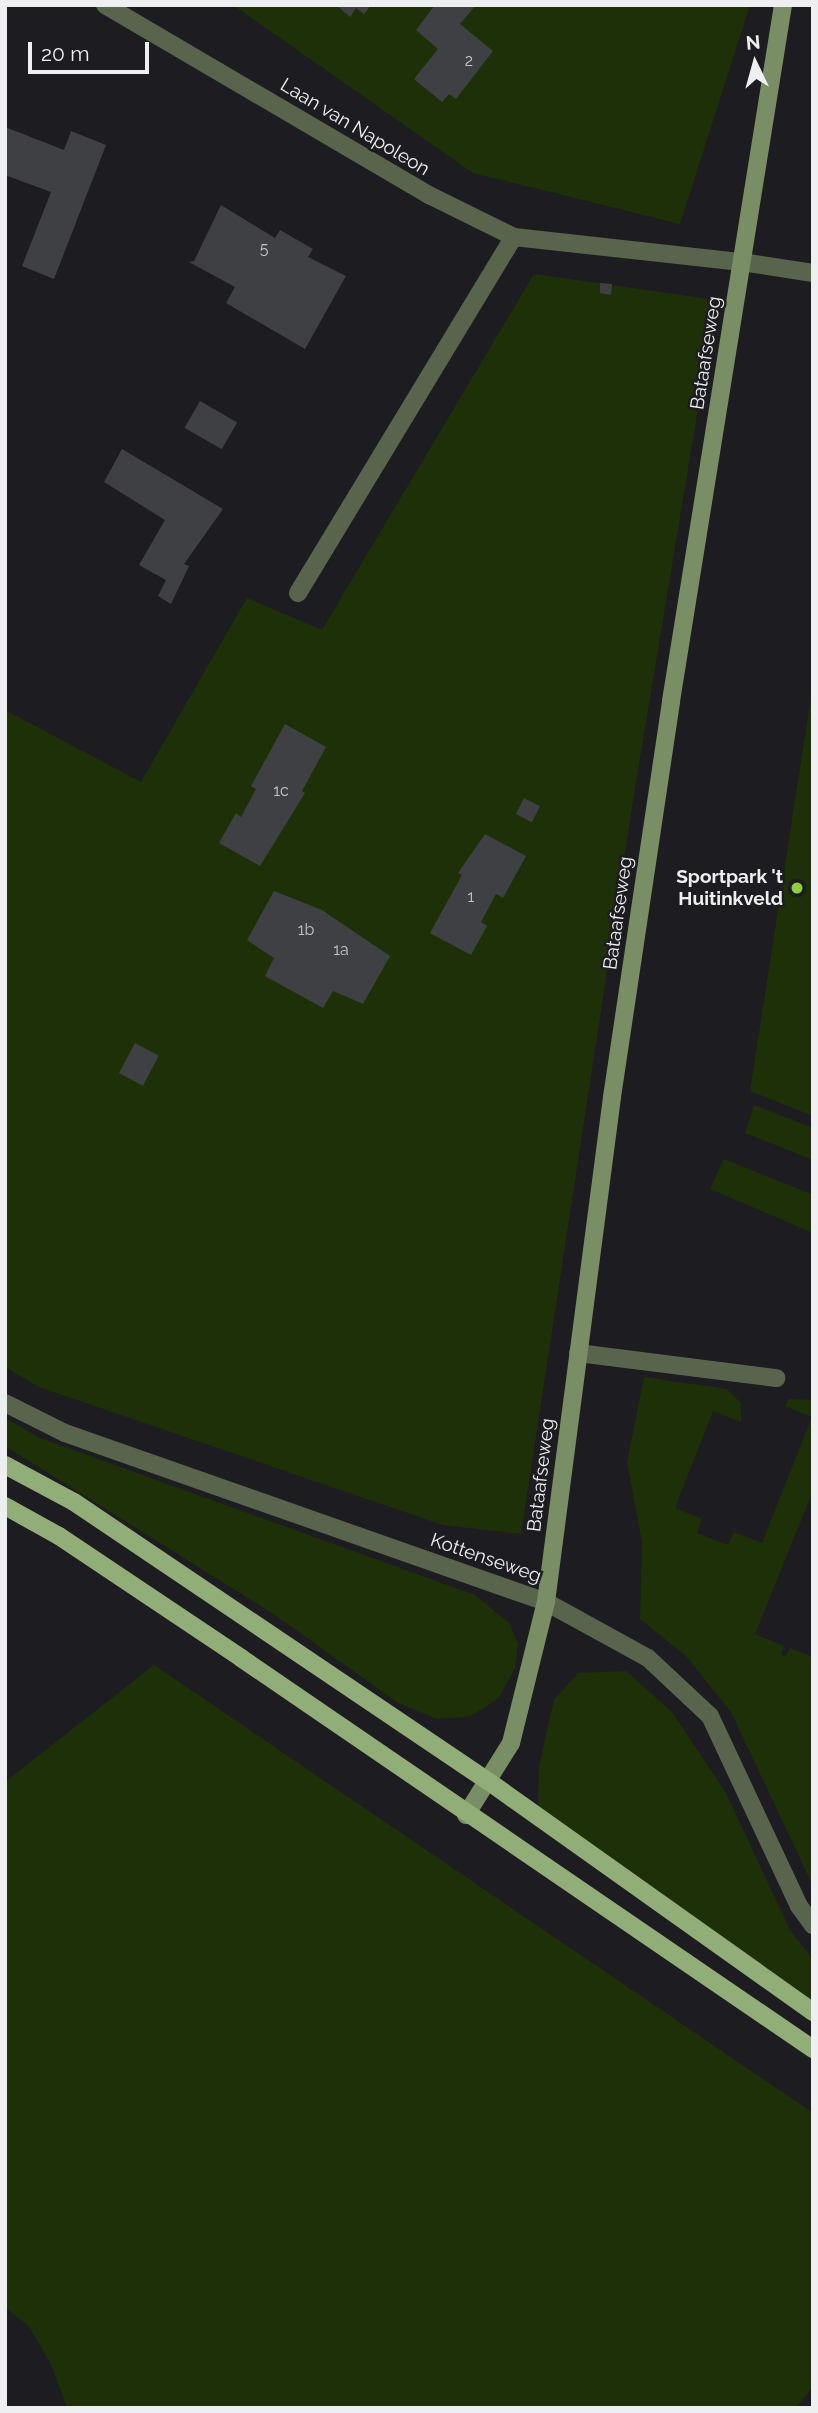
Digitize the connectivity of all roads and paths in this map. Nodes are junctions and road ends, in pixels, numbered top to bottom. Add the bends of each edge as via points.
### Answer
1 (105, 5) edge
2 (783, 5) edge
3 (514, 237) junction
4 (742, 262) junction
5 (813, 273) edge
6 (298, 593) dead end
7 (578, 1353) junction
8 (775, 1378) dead end
9 (5, 1403) edge
10 (5, 1465) edge
11 (5, 1506) edge
12 (546, 1602) junction
13 (488, 1781) junction
14 (466, 1815) junction
15 (813, 1925) edge
16 (813, 2012) edge
17 (813, 2049) edge

1 - 3 street, Laan van Napoleon via 429,195
2 - 4 main road, Bataafseweg
3 - 4 street, Laan van Napoleon
3 - 6 street
4 - 5 street, Laan van Napoleon
4 - 7 main road, Bataafseweg via 671,701
7 - 8 street
7 - 12 main road, Bataafseweg
9 - 12 street, Kottenseweg via 65,1433
10 - 13 main road via 74,1502
11 - 14 main road via 59,1536
12 - 13 main road, Bataafseweg via 510,1743
12 - 15 street, Kottenseweg via 648,1658 710,1716 799,1906
13 - 14 main road, Bataafseweg
13 - 16 main road
14 - 17 main road

